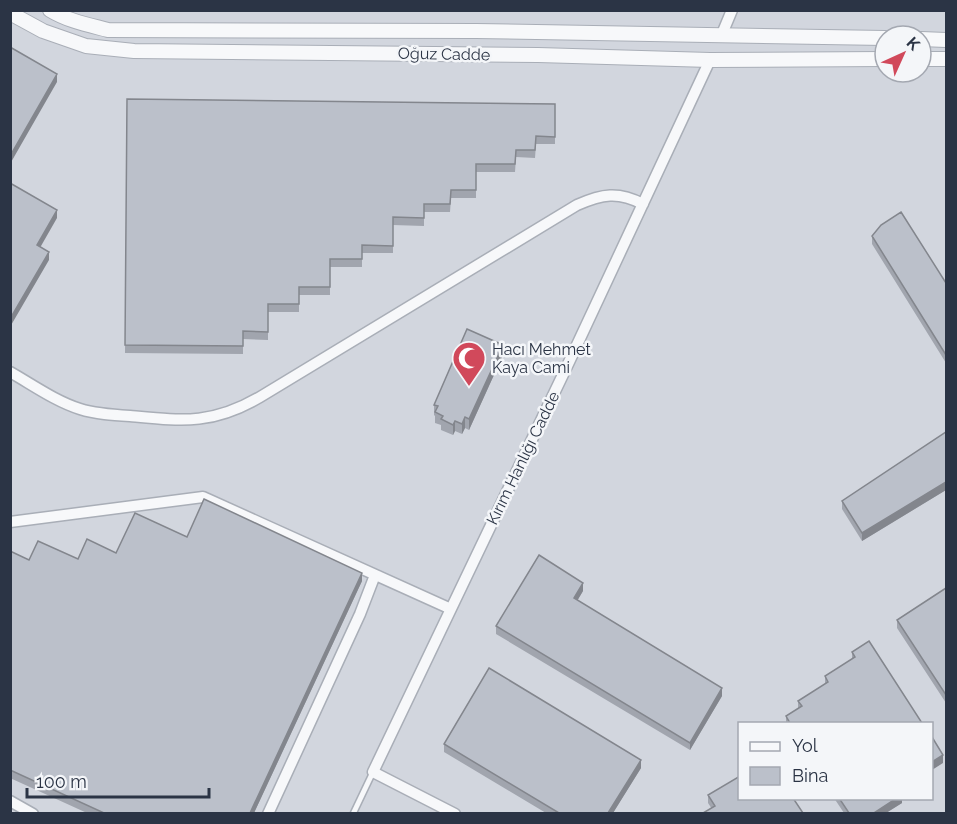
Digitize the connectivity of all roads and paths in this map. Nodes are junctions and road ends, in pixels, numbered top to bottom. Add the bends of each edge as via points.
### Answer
1 (50, 10) edge
2 (732, 10) edge
3 (10, 13) edge
4 (722, 34) junction
5 (873, 38) edge
6 (873, 58) edge
7 (710, 60) junction
8 (643, 204) junction
9 (10, 372) edge
10 (10, 522) edge
11 (375, 575) junction
12 (451, 609) junction
13 (373, 772) junction
14 (10, 801) edge
15 (33, 813) edge
16 (268, 813) edge
17 (353, 813) edge
18 (455, 813) edge

1 - 4 street, Oğuz Cadde via 108,30
2 - 4 street
3 - 7 street, Oğuz Cadde via 43,31 86,46 134,51
4 - 5 street, Oğuz Cadde
4 - 7 street
6 - 7 street, Oğuz Cadde
7 - 8 street, Kırım Hanlığı Cadde
8 - 9 street via 612,195 577,204 260,397 215,416 180,420 94,413 67,404
8 - 12 street, Kırım Hanlığı Cadde
10 - 11 street via 203,496
11 - 12 street
11 - 16 street
12 - 13 street, Kırım Hanlığı Cadde
13 - 17 lane
13 - 18 street
14 - 15 street

